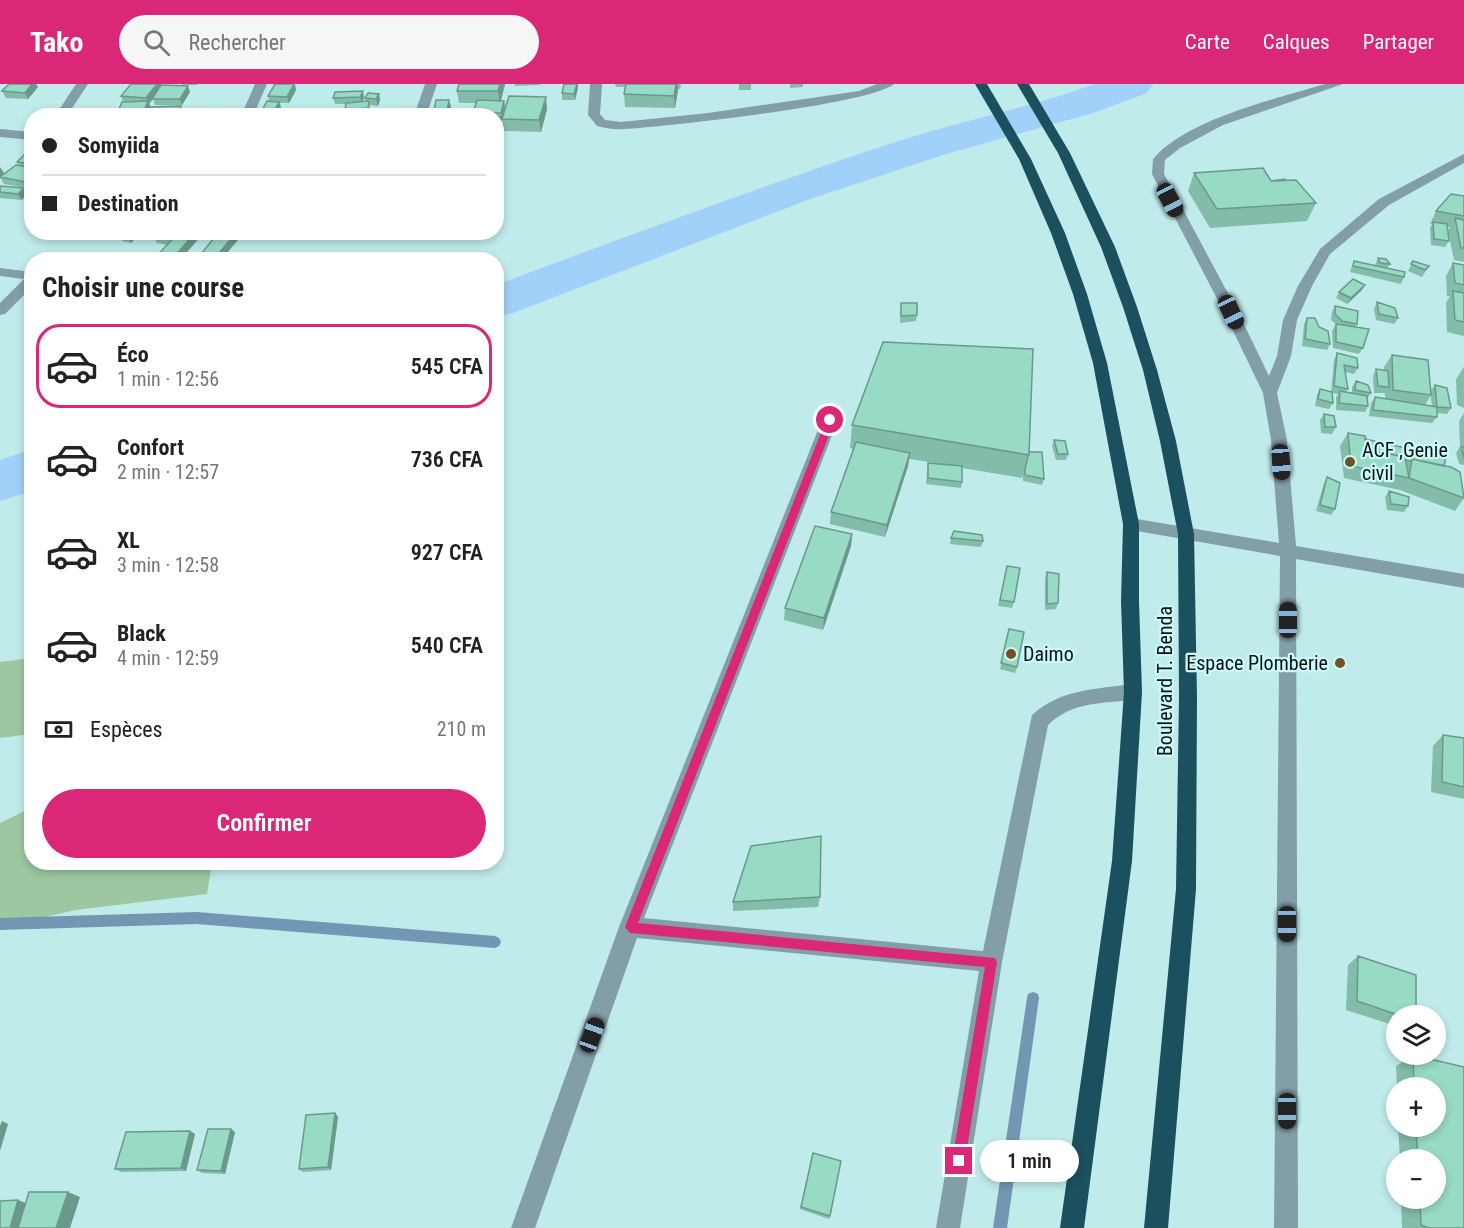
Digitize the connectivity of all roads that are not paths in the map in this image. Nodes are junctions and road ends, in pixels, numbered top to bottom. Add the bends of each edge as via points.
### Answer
1 (81, 84) edge
2 (261, 84) edge
3 (431, 84) edge
4 (596, 84) edge
5 (888, 84) edge
6 (1023, 84) edge
7 (1336, 84) edge
8 (982, 87) edge
9 (66, 108) edge
10 (251, 108) edge
11 (423, 108) edge
12 (0, 133) edge
13 (24, 135) edge
14 (1464, 158) edge
15 (0, 272) edge
16 (24, 276) edge
17 (24, 286) edge
18 (0, 311) edge
19 (1270, 393) junction
20 (830, 420) dead end
21 (1131, 524) junction
22 (1186, 534) junction
23 (1288, 550) junction
24 (1464, 581) edge
25 (1133, 692) junction
26 (630, 927) junction
27 (991, 962) junction
28 (523, 1228) edge
29 (948, 1228) edge
30 (1072, 1228) edge
31 (1156, 1228) edge
32 (1286, 1228) edge

1 - 9 street
2 - 10 street
3 - 11 street
4 - 5 street via 594,115 601,123 621,126 814,102 861,94
6 - 22 highway, Boulevard T. Benda via 1064,153 1108,247 1150,370
7 - 19 street via 1216,124 1173,145 1159,159 1158,174 1170,200
8 - 21 highway, Boulevard T. Benda via 1025,159 1080,294 1102,373
12 - 13 street
14 - 19 street via 1384,202 1325,252 1290,320 1284,356
15 - 16 street
17 - 18 street
19 - 23 street via 1280,440
20 - 26 street
21 - 22 street
21 - 25 highway, Boulevard T. Benda
22 - 23 street
22 - 31 highway, Boulevard T. Benda via 1186,889
23 - 24 street
23 - 32 street
25 - 27 street via 1066,701 1049,709 1039,721
25 - 30 highway, Boulevard T. Benda via 1122,861
26 - 27 street
26 - 28 street
27 - 29 street

